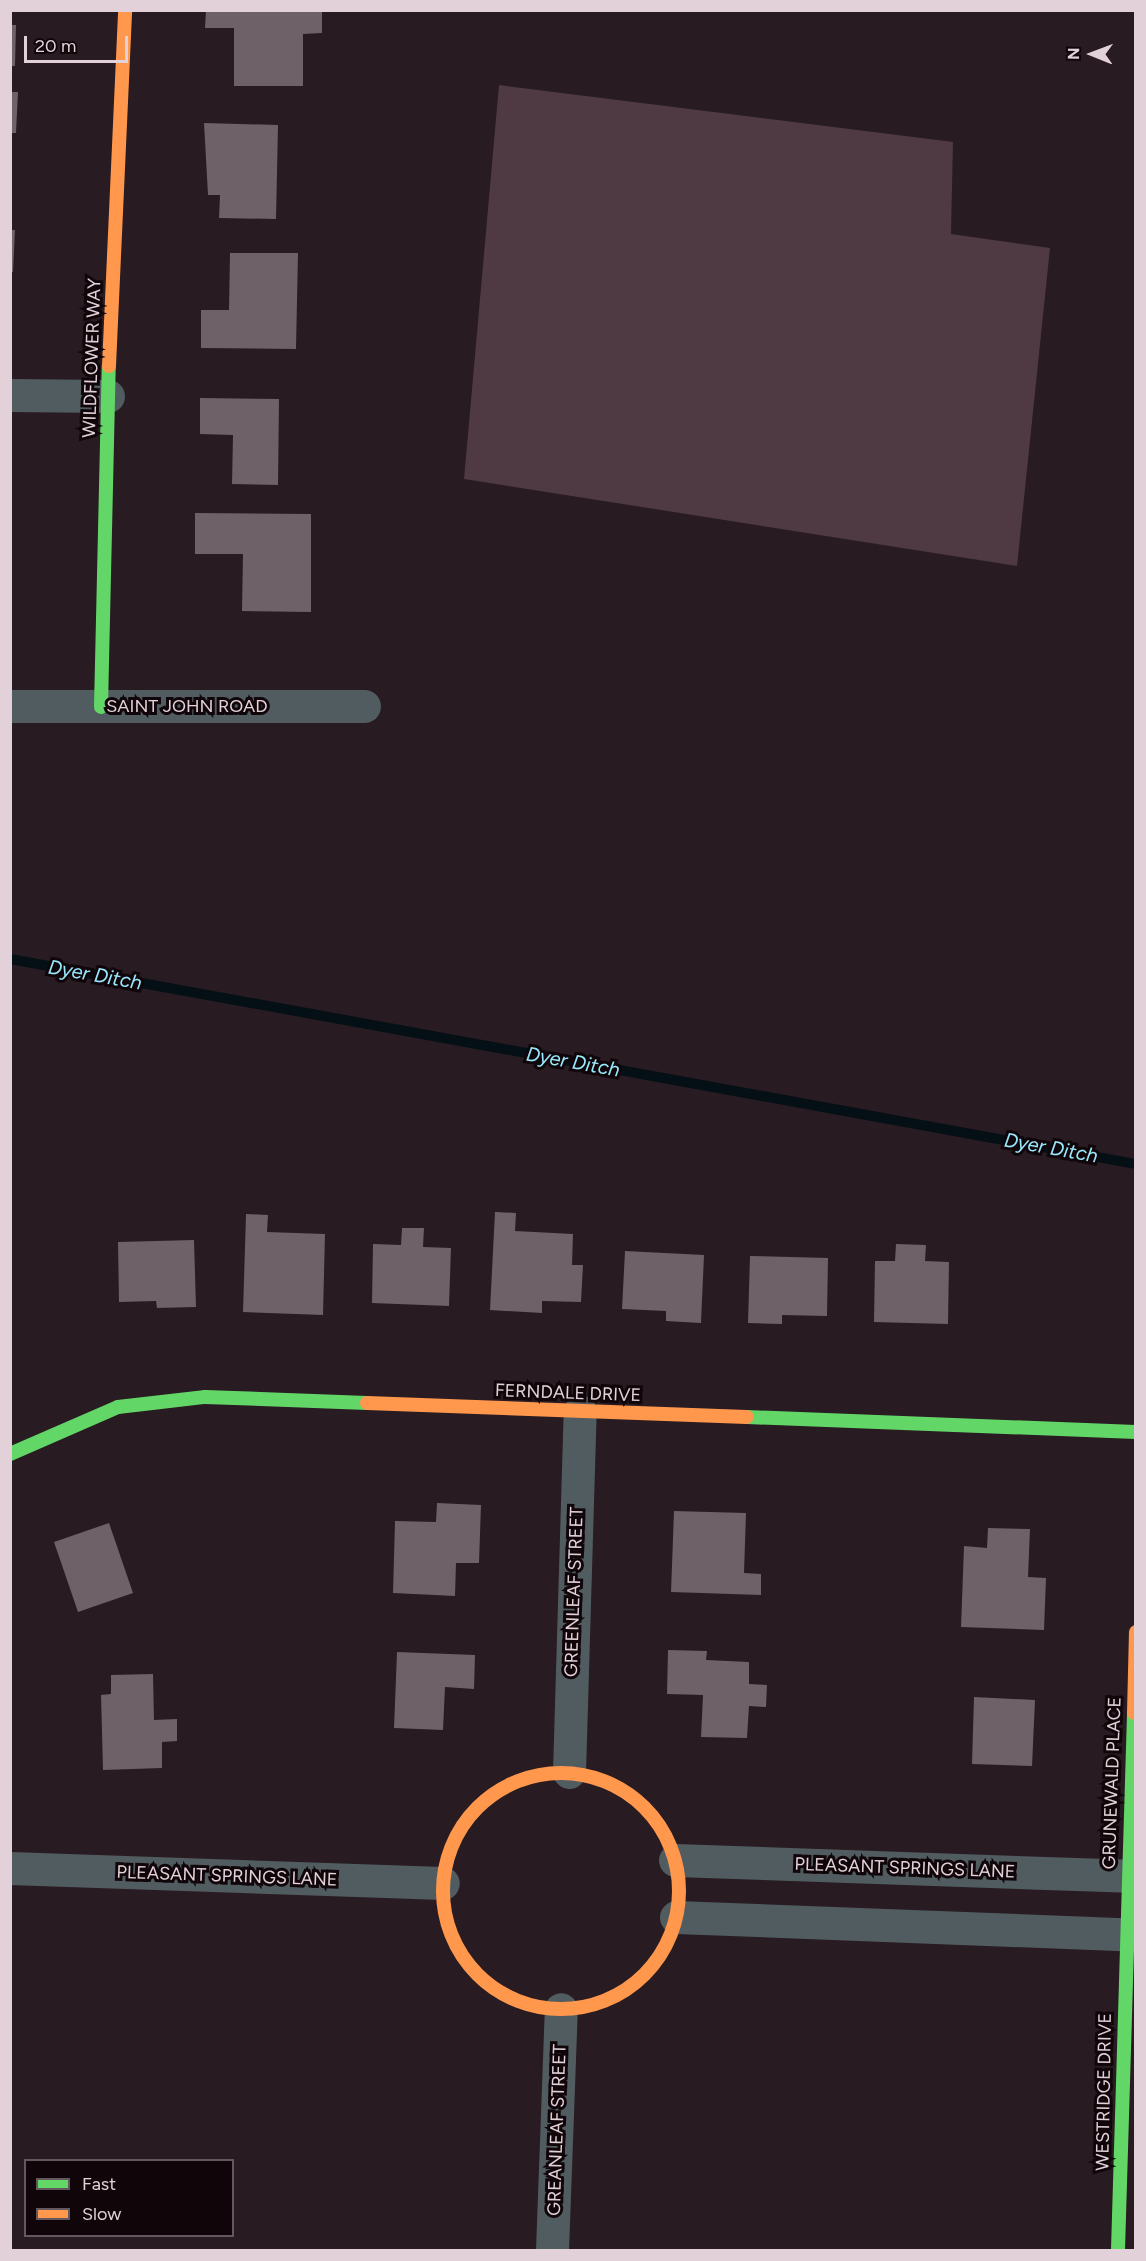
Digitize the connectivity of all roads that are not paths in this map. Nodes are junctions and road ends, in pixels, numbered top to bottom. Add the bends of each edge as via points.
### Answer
1 (125, 10) edge
2 (10, 396) edge
3 (108, 396) junction
4 (10, 706) edge
5 (364, 706) dead end
6 (101, 707) junction
7 (580, 1411) junction
8 (1136, 1432) edge
9 (10, 1454) edge
10 (1136, 1632) edge
11 (569, 1772) junction
12 (675, 1860) junction
13 (10, 1868) edge
14 (1131, 1876) edge
15 (443, 1883) junction
16 (676, 1917) junction
17 (1131, 1935) edge
18 (561, 2009) junction
19 (552, 2250) edge
20 (1118, 2250) edge

1 - 3 street, WILDFLOWER WAY
2 - 3 street
3 - 6 street, WILDFLOWER WAY
4 - 6 street, SAINT JOHN ROAD
5 - 6 street, SAINT JOHN ROAD
7 - 8 street, FERNDALE DRIVE
7 - 9 street, FERNDALE DRIVE via 205,1398 118,1407
7 - 11 street, GREENLEAF STREET
10 - 14 street, GRUNEWALD PLACE
11 - 12 street via 605,1780 636,1799 660,1826
11 - 15 street via 532,1776 498,1790 470,1815 451,1847
12 - 14 street, PLEASANT SPRINGS LANE
12 - 16 street via 679,1888
13 - 15 street, PLEASANT SPRINGS LANE
14 - 17 street, GRUNEWALD PLACE
15 - 18 street via 447,1922 469,1964 489,1985 523,2004
16 - 17 street
16 - 18 street via 662,1954 635,1983 600,2003
17 - 20 street, WESTRIDGE DRIVE
18 - 19 street, GREANLEAF STREET

